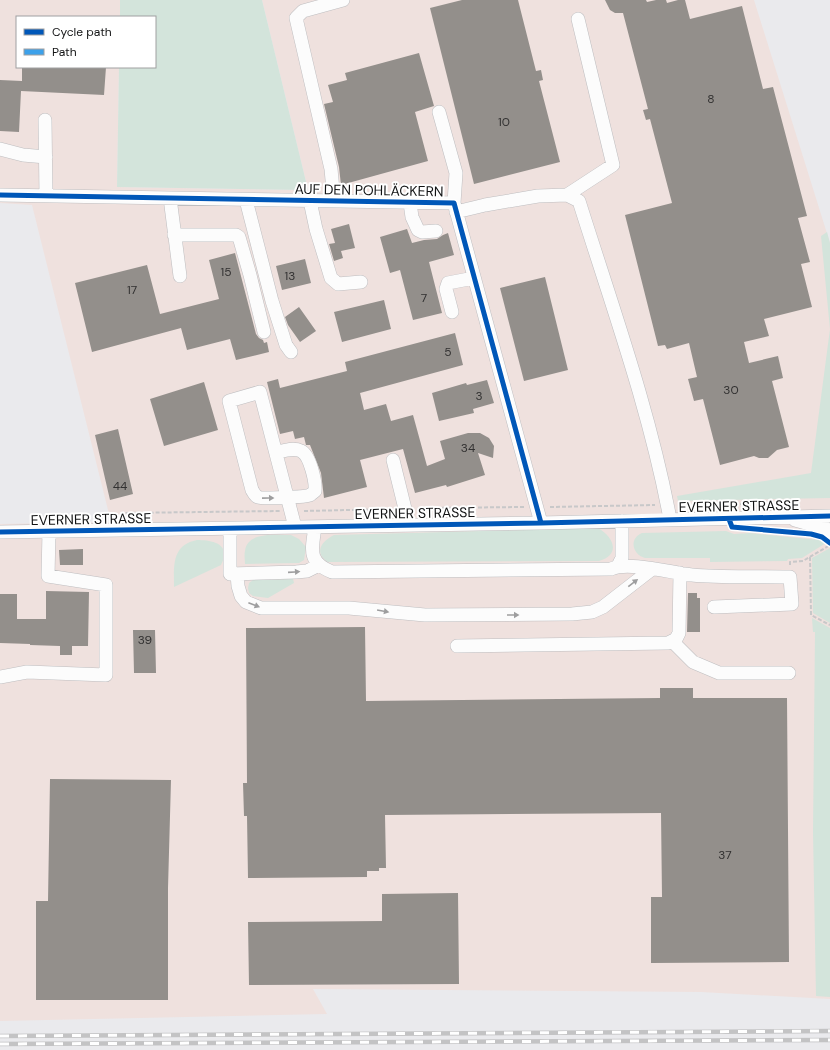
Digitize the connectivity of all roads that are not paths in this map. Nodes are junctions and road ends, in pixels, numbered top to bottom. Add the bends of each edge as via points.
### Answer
1 (343, 0) edge
2 (578, 19) dead end
3 (439, 112) dead end
4 (46, 120) dead end
5 (0, 149) edge
6 (46, 157) junction
7 (0, 195) edge
8 (46, 196) junction
9 (567, 196) junction
10 (170, 198) junction
11 (246, 200) junction
12 (310, 201) junction
13 (334, 201) junction
14 (410, 202) junction
15 (455, 208) junction
16 (436, 231) dead end
17 (174, 234) junction
18 (180, 276) dead end
19 (474, 278) junction
20 (361, 282) dead end
21 (452, 312) dead end
22 (264, 332) dead end
23 (291, 352) dead end
24 (276, 452) junction
25 (393, 460) dead end
26 (287, 496) junction
27 (830, 516) edge
28 (782, 517) junction
29 (670, 520) junction
30 (622, 521) junction
31 (541, 523) junction
32 (409, 525) junction
33 (295, 527) junction
34 (314, 527) junction
35 (230, 529) junction
36 (0, 532) edge
37 (49, 532) junction
38 (830, 532) edge
39 (319, 565) junction
40 (618, 566) junction
41 (652, 569) junction
42 (680, 573) junction
43 (237, 574) junction
44 (714, 607) dead end
45 (673, 642) junction
46 (457, 646) dead end
47 (790, 674) dead end
48 (0, 677) edge

1 - 13 street via 303,11 296,18 331,169
2 - 9 street via 613,164
3 - 15 street via 456,173
4 - 6 street
5 - 6 street
6 - 8 street
7 - 8 street, AUF DEN POHLÄCKERN
8 - 10 street, AUF DEN POHLÄCKERN
9 - 15 street via 538,196
9 - 29 street via 579,201 626,347 662,479
10 - 11 street, AUF DEN POHLÄCKERN
10 - 17 street
11 - 12 street, AUF DEN POHLÄCKERN
11 - 23 street via 272,301 286,345
12 - 13 street, AUF DEN POHLÄCKERN
12 - 20 street via 331,278 338,284
13 - 14 street, AUF DEN POHLÄCKERN
14 - 15 street, AUF DEN POHLÄCKERN
14 - 16 street via 412,217 418,230
15 - 19 street, AUF DEN POHLÄCKERN
17 - 18 street
17 - 22 street via 239,237
19 - 21 street via 448,283 446,289
19 - 31 street, AUF DEN POHLÄCKERN
24 - 26 street
24 - 26 street via 293,449 302,451 307,456 316,486 310,495
24 -> 26 street via 260,392 229,401 254,494 259,498
25 - 32 street
26 - 33 street
27 - 28 street, EVERNER STRASSE
28 - 29 street, EVERNER STRASSE
28 - 38 street
29 - 30 street, EVERNER STRASSE
30 - 31 street, EVERNER STRASSE
30 - 40 street via 622,558
31 - 32 street, EVERNER STRASSE
32 - 34 street, EVERNER STRASSE
33 - 34 street, EVERNER STRASSE
33 - 35 street, EVERNER STRASSE
34 - 39 street via 312,553
35 - 37 street, EVERNER STRASSE
35 - 43 street via 230,574
36 - 37 street, EVERNER STRASSE
37 - 48 street via 48,576 106,585 106,675 27,672
39 - 40 street via 332,572 611,569
43 -> 39 street via 307,571
40 - 41 street
41 - 42 street
43 -> 41 street via 241,596 246,602 261,608 349,608 425,615 564,614 592,612 603,607
42 - 44 street via 709,576 790,576 792,604
42 - 45 street via 679,633
45 - 46 street
45 - 47 street via 693,662 719,673

